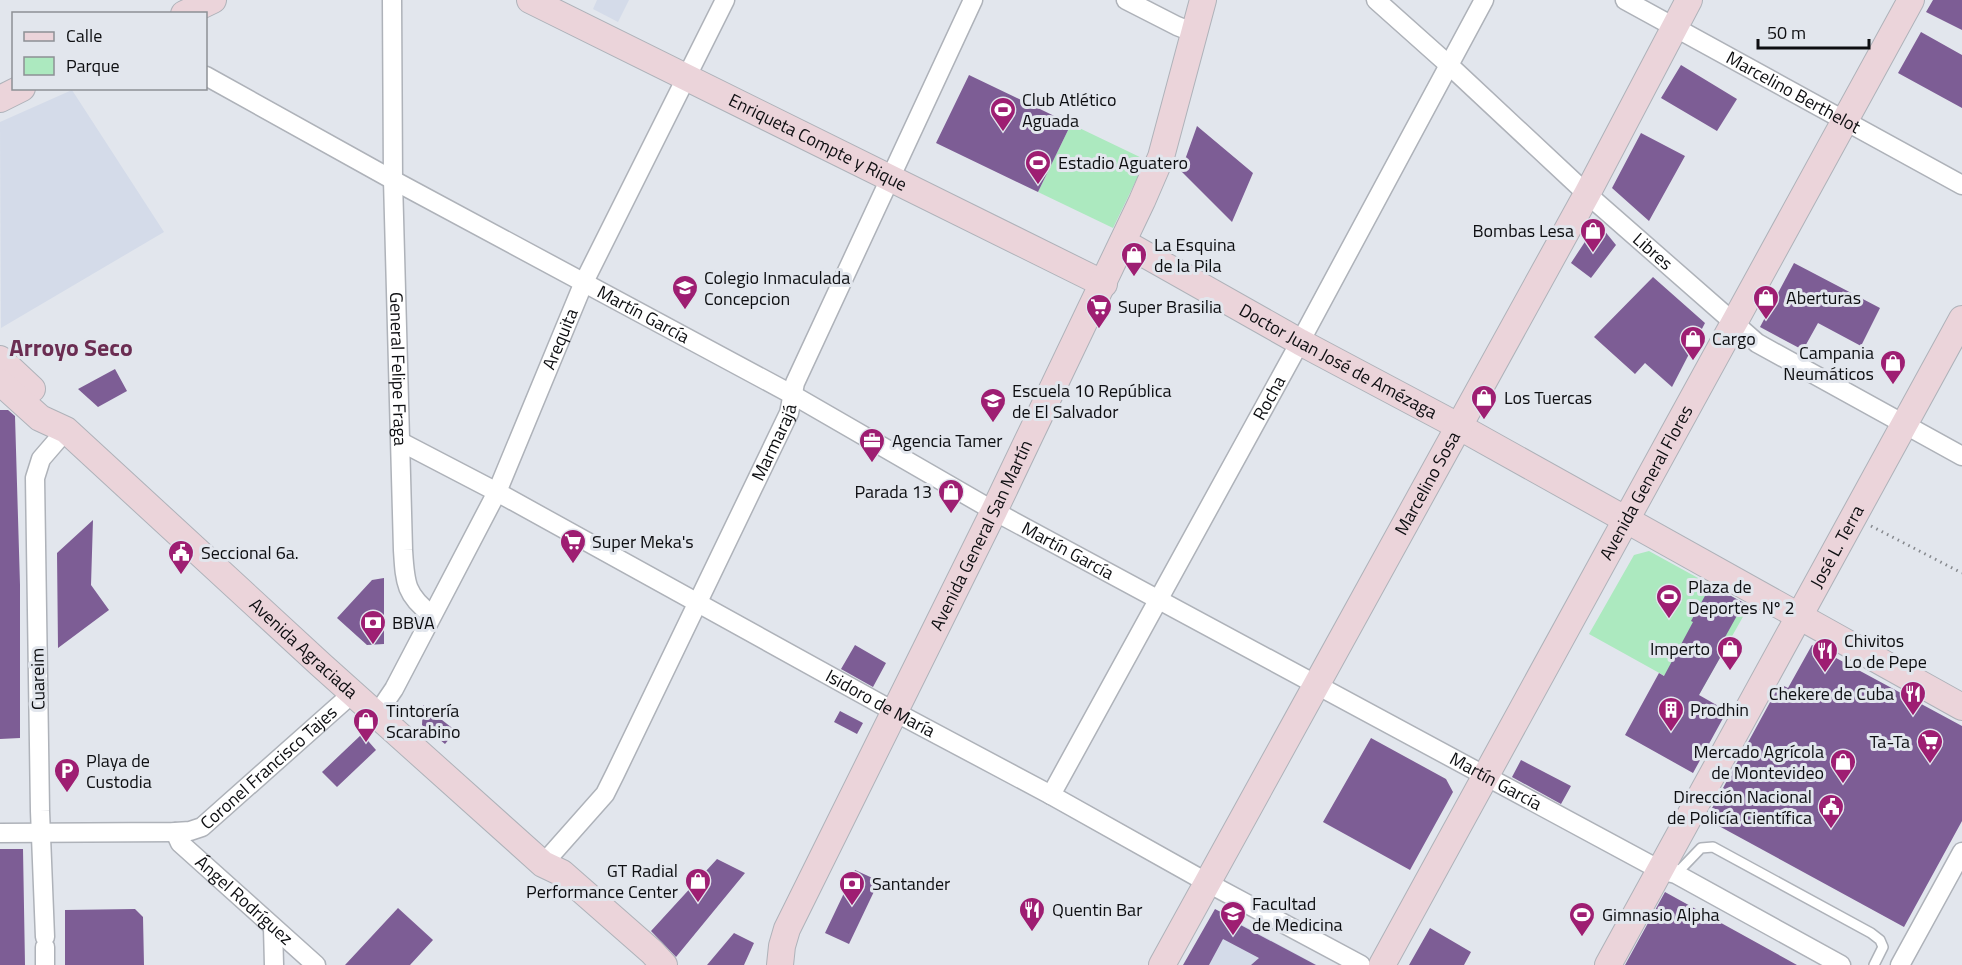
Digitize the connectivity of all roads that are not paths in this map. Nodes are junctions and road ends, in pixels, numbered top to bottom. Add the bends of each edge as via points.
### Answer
1 (213, 0) edge
2 (392, 0) edge
3 (530, 0) edge
4 (725, 0) edge
5 (973, 0) edge
6 (1126, 0) edge
7 (1203, 0) edge
8 (1376, 0) edge
9 (1484, 0) edge
10 (1625, 0) edge
11 (1689, 0) edge
12 (1911, 0) edge
13 (188, 12) edge
14 (1675, 27) junction
15 (1195, 33) junction
16 (1450, 66) junction
17 (686, 76) junction
18 (207, 77) edge
19 (18, 90) edge
20 (0, 99) edge
21 (1844, 120) junction
22 (890, 178) junction
23 (393, 180) junction
24 (1962, 185) edge
25 (1587, 194) junction
26 (1123, 242) junction
27 (584, 282) junction
28 (1104, 284) junction
29 (1962, 318) edge
30 (1733, 322) junction
31 (1300, 342) junction
32 (0, 359) edge
33 (4, 389) edge
34 (793, 395) junction
35 (1903, 424) junction
36 (1458, 426) junction
37 (66, 430) junction
38 (401, 442) junction
39 (1962, 456) edge
40 (497, 492) junction
41 (994, 511) junction
42 (1625, 520) junction
43 (1160, 599) junction
44 (698, 603) junction
45 (432, 615) junction
46 (1800, 617) junction
47 (1317, 685) junction
48 (353, 693) junction
49 (1962, 707) edge
50 (895, 712) junction
51 (377, 714) junction
52 (1485, 776) junction
53 (1051, 795) junction
54 (175, 832) junction
55 (0, 833) edge
56 (41, 833) junction
57 (1962, 852) edge
58 (543, 864) junction
59 (1668, 872) junction
60 (1208, 883) junction
61 (273, 927) junction
62 (787, 929) junction
63 (45, 950) edge
64 (274, 965) edge
65 (316, 965) edge
66 (640, 965) edge
67 (664, 965) edge
68 (765, 965) edge
69 (780, 965) edge
70 (1162, 965) edge
71 (1361, 965) edge
72 (1382, 965) edge
73 (1608, 965) edge
74 (1841, 965) edge
75 (1874, 965) edge
76 (1900, 965) edge

1 - 13 street
2 - 23 street, General Felipe Fraga
3 - 17 street, Enriqueta Compte y Rique
4 - 17 street, Arequita
5 - 22 street, Marmarajá
6 - 15 street
7 - 15 street, Avenida General San Martín
8 - 16 street, Libres
9 - 16 street, Rocha
10 - 14 street, Marcelino Berthelot
11 - 14 street, Marcelino Sosa
12 - 21 street, Avenida General Flores
14 - 21 street, Marcelino Berthelot
14 - 25 street, Marcelino Sosa
15 - 26 street, Avenida General San Martín via 1161,157
16 - 25 street, Libres
16 - 31 street, Rocha
17 - 22 street, Enriqueta Compte y Rique
17 - 27 street, Arequita
18 - 23 street, Martín García
19 - 20 street
21 - 24 street, Marcelino Berthelot
21 - 30 street, Avenida General Flores
22 - 28 street, Enriqueta Compte y Rique
22 - 34 street, Marmarajá via 795,383
23 - 27 street, Martín García
23 - 38 street, General Felipe Fraga
25 - 30 street, Libres
25 - 36 street, Marcelino Sosa
26 - 28 street, Avenida General San Martín
26 - 31 street, Doctor Juan José de Amézaga
27 - 34 street, Martín García
27 - 40 street, Arequita
28 - 41 street, Avenida General San Martín
29 - 35 street, José L. Terra
30 - 35 street, Libres via 1764,347
30 - 42 street, Avenida General Flores
31 - 36 street, Doctor Juan José de Amézaga
31 - 43 street, Rocha
32 - 37 street, Avenida Agraciada via 52,406
33 - 37 street, Avenida Agraciada via 40,418
34 - 41 street, Martín García
34 - 44 street, Marmarajá via 789,413
35 - 39 street, Libres
35 - 46 street, José L. Terra
36 - 42 street, Doctor Juan José de Amézaga
36 - 47 street, Marcelino Sosa
37 - 48 street, Avenida Agraciada
37 - 56 street, Cuareim via 41,459 35,478
38 - 40 street, Isidoro de María
38 - 45 street, General Felipe Fraga via 405,577 409,592
40 - 44 street, Isidoro de María
40 - 45 street, Arequita
41 - 43 street, Martín García
41 - 50 street, Avenida General San Martín
42 - 46 street, Doctor Juan José de Amézaga
42 - 52 street, Avenida General Flores
43 - 47 street, Martín García
43 - 53 street, Rocha
44 - 50 street, Isidoro de María
44 - 58 street, Marmarajá via 605,794
45 - 51 street
46 - 49 street, Doctor Juan José de Amézaga
46 - 59 street, José L. Terra
47 - 52 street, Martín García
47 - 60 street, Marcelino Sosa
48 - 51 street, Avenida Agraciada
48 - 54 street, Coronel Francisco Tajes via 207,824
50 - 53 street, Isidoro de María
50 - 62 street, Avenida General San Martín
51 - 58 street, Avenida Agraciada
52 - 59 street, Martín García
52 - 72 street, Avenida General Flores
53 - 60 street, Isidoro de María
54 - 56 street, Coronel Francisco Tajes
54 - 61 street, Ángel Rodríguez via 180,843
55 - 56 street, Coronel Francisco Tajes
56 - 63 street, Cuareim
57 - 76 street
58 - 66 street, Avenida Agraciada via 553,886
58 - 67 street, Avenida Agraciada via 562,873
59 - 73 street, José L. Terra
59 - 74 street, Martín García
59 - 75 lane via 1701,848 1713,847 1871,933 1883,947
60 - 70 street, Marcelino Sosa
60 - 71 street, Isidoro de María
61 - 64 street
61 - 65 street, Ángel Rodríguez
62 - 68 street, Avenida General San Martín via 776,940
62 - 69 street, Avenida General San Martín

